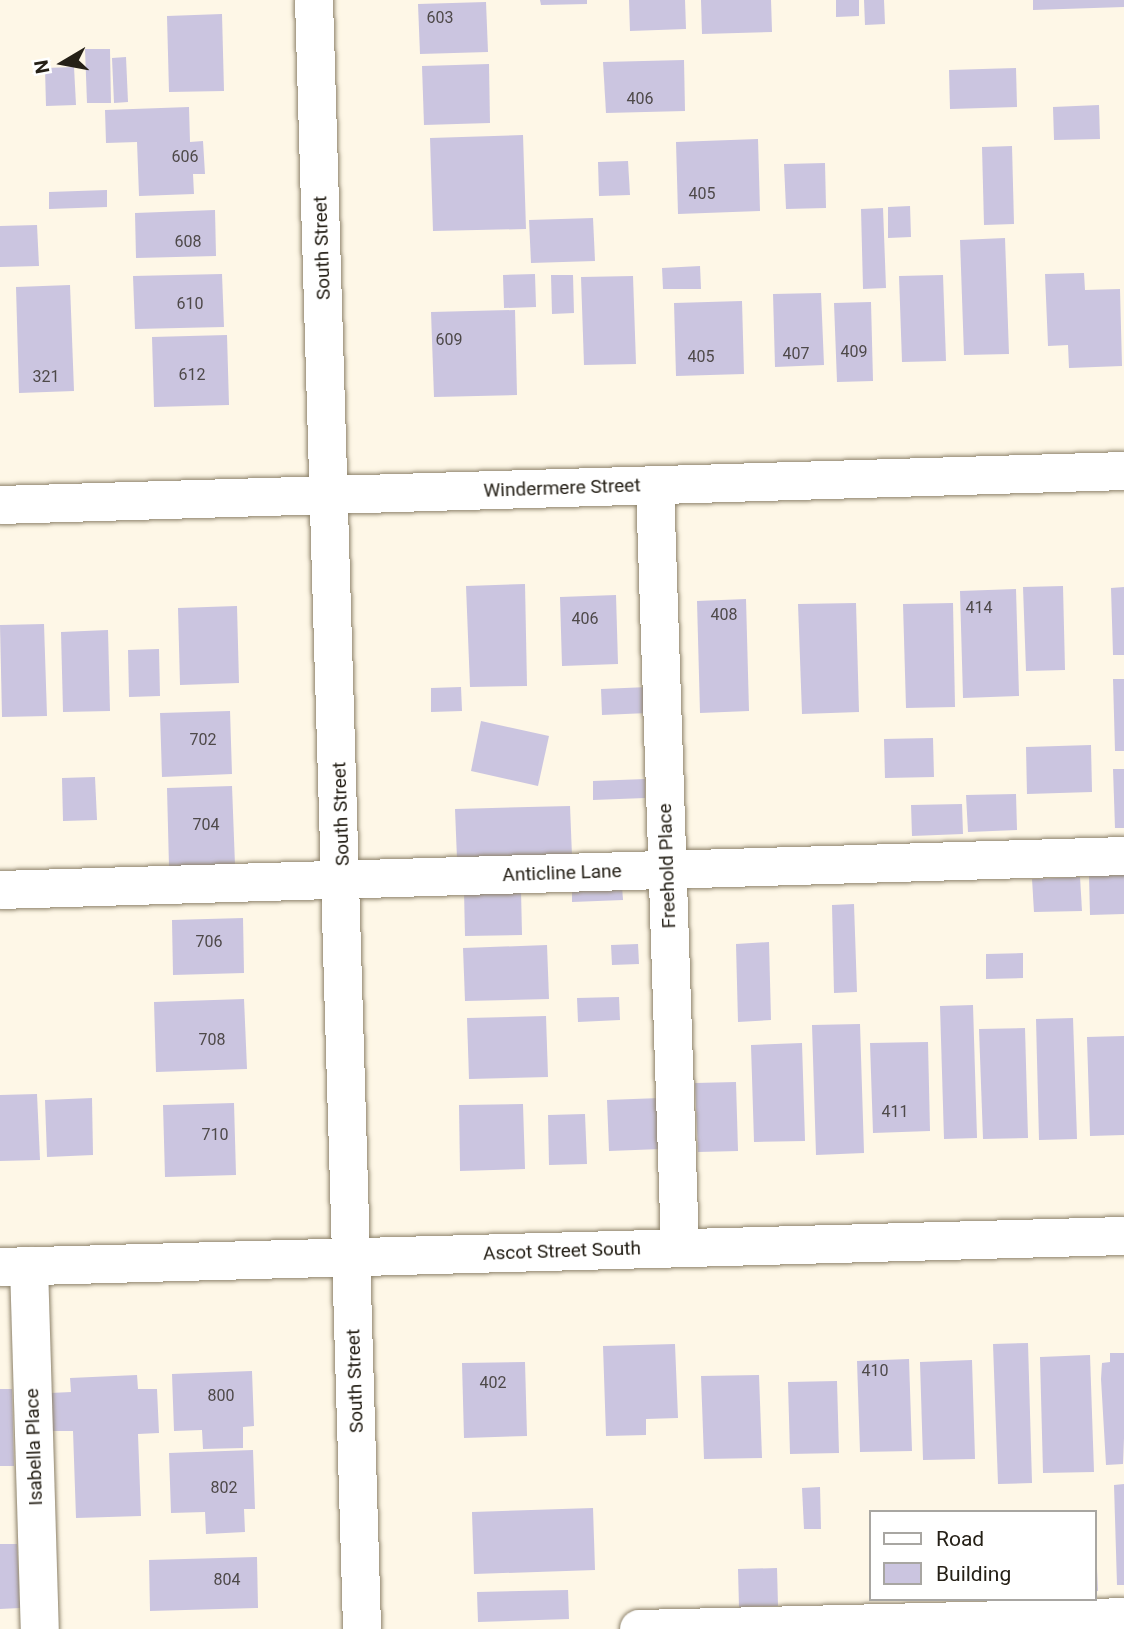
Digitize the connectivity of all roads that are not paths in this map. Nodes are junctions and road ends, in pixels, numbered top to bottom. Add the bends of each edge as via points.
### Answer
1 (314, 0) edge
2 (1124, 471) edge
3 (655, 485) junction
4 (330, 495) junction
5 (0, 505) edge
6 (1124, 856) edge
7 (667, 870) junction
8 (343, 880) junction
9 (0, 890) edge
10 (1124, 1236) edge
11 (680, 1247) junction
12 (352, 1257) junction
13 (14, 1266) edge
14 (1124, 1616) edge
15 (687, 1628) edge
16 (40, 1629) edge
17 (362, 1629) edge
18 (639, 1629) edge

1 - 4 street, South Street
2 - 3 street, Windermere Street
3 - 4 street, Windermere Street
3 - 7 street, Freehold Place
4 - 5 street, Windermere Street
4 - 8 street, South Street
6 - 7 street, Anticline Lane
7 - 8 street, Anticline Lane
7 - 11 street, Freehold Place
8 - 9 street, Anticline Lane
8 - 12 street, South Street
10 - 11 street, Ascot Street South
11 - 12 street, Ascot Street South
12 - 13 street, Ascot Street South
12 - 17 street, South Street
13 - 16 street, Isabella Place
14 - 15 street
15 - 18 street

